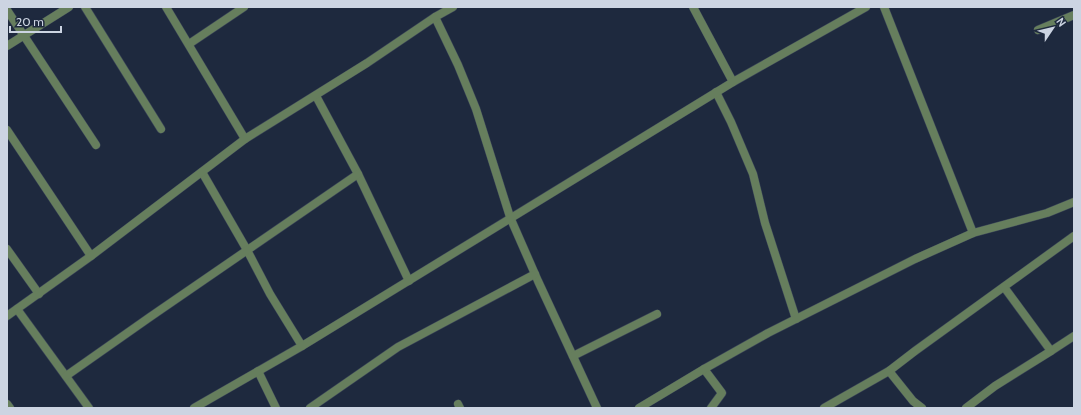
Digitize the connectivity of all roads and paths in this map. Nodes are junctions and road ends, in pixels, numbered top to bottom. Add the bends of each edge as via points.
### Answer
1 (69, 7) edge
2 (85, 7) edge
3 (166, 7) edge
4 (244, 7) edge
5 (453, 7) edge
6 (693, 7) edge
7 (866, 7) edge
8 (884, 7) edge
9 (7, 10) edge
10 (1074, 15) edge
11 (435, 17) junction
12 (1038, 30) dead end
13 (24, 36) junction
14 (189, 44) junction
15 (7, 46) edge
16 (733, 82) junction
17 (716, 92) junction
18 (316, 96) junction
19 (161, 129) dead end
20 (7, 130) edge
21 (245, 139) junction
22 (96, 145) dead end
23 (202, 172) junction
24 (358, 174) junction
25 (1074, 202) edge
26 (510, 217) junction
27 (973, 233) junction
28 (1074, 236) edge
29 (7, 249) edge
30 (247, 250) junction
31 (91, 256) junction
32 (535, 274) junction
33 (409, 281) junction
34 (1004, 287) junction
35 (39, 294) junction
36 (17, 308) junction
37 (657, 314) dead end
38 (7, 316) edge
39 (796, 319) junction
40 (1074, 336) edge
41 (302, 346) junction
42 (1052, 351) junction
43 (573, 356) junction
44 (704, 369) junction
45 (258, 371) junction
46 (889, 371) junction
47 (66, 376) junction
48 (7, 404) edge
49 (10, 408) edge
50 (89, 408) edge
51 (194, 408) edge
52 (276, 408) edge
53 (310, 408) edge
54 (597, 408) edge
55 (639, 408) edge
56 (711, 408) edge
57 (824, 408) edge
58 (922, 408) edge
59 (966, 408) edge

1 - 13 street
2 - 19 street
3 - 14 street
4 - 14 street
5 - 11 street
6 - 16 street
7 - 16 street
8 - 27 street
9 - 13 street
10 - 12 street
11 - 18 street
11 - 26 street via 476,109
13 - 15 street
13 - 22 street
14 - 21 street
16 - 17 street
17 - 26 street
17 - 39 street via 753,174 765,223
18 - 21 street
18 - 24 street
20 - 31 street
21 - 23 street
23 - 30 street
23 - 31 street
24 - 30 street
24 - 33 street
25 - 27 street via 1047,213
26 - 32 street
26 - 33 street
27 - 39 street via 903,264
28 - 34 street
29 - 35 street
30 - 41 street
30 - 47 street
31 - 35 street
32 - 43 street
32 - 53 street via 398,347
33 - 41 street
34 - 42 street
34 - 46 street
35 - 36 street
36 - 38 street
36 - 47 street
37 - 43 street
39 - 44 street
40 - 42 street
41 - 45 street
42 - 59 street via 995,386
43 - 54 street
44 - 55 street
44 - 56 street via 722,393
45 - 51 street
45 - 52 street
46 - 57 street
46 - 58 street via 913,401
47 - 50 street
48 - 49 street

